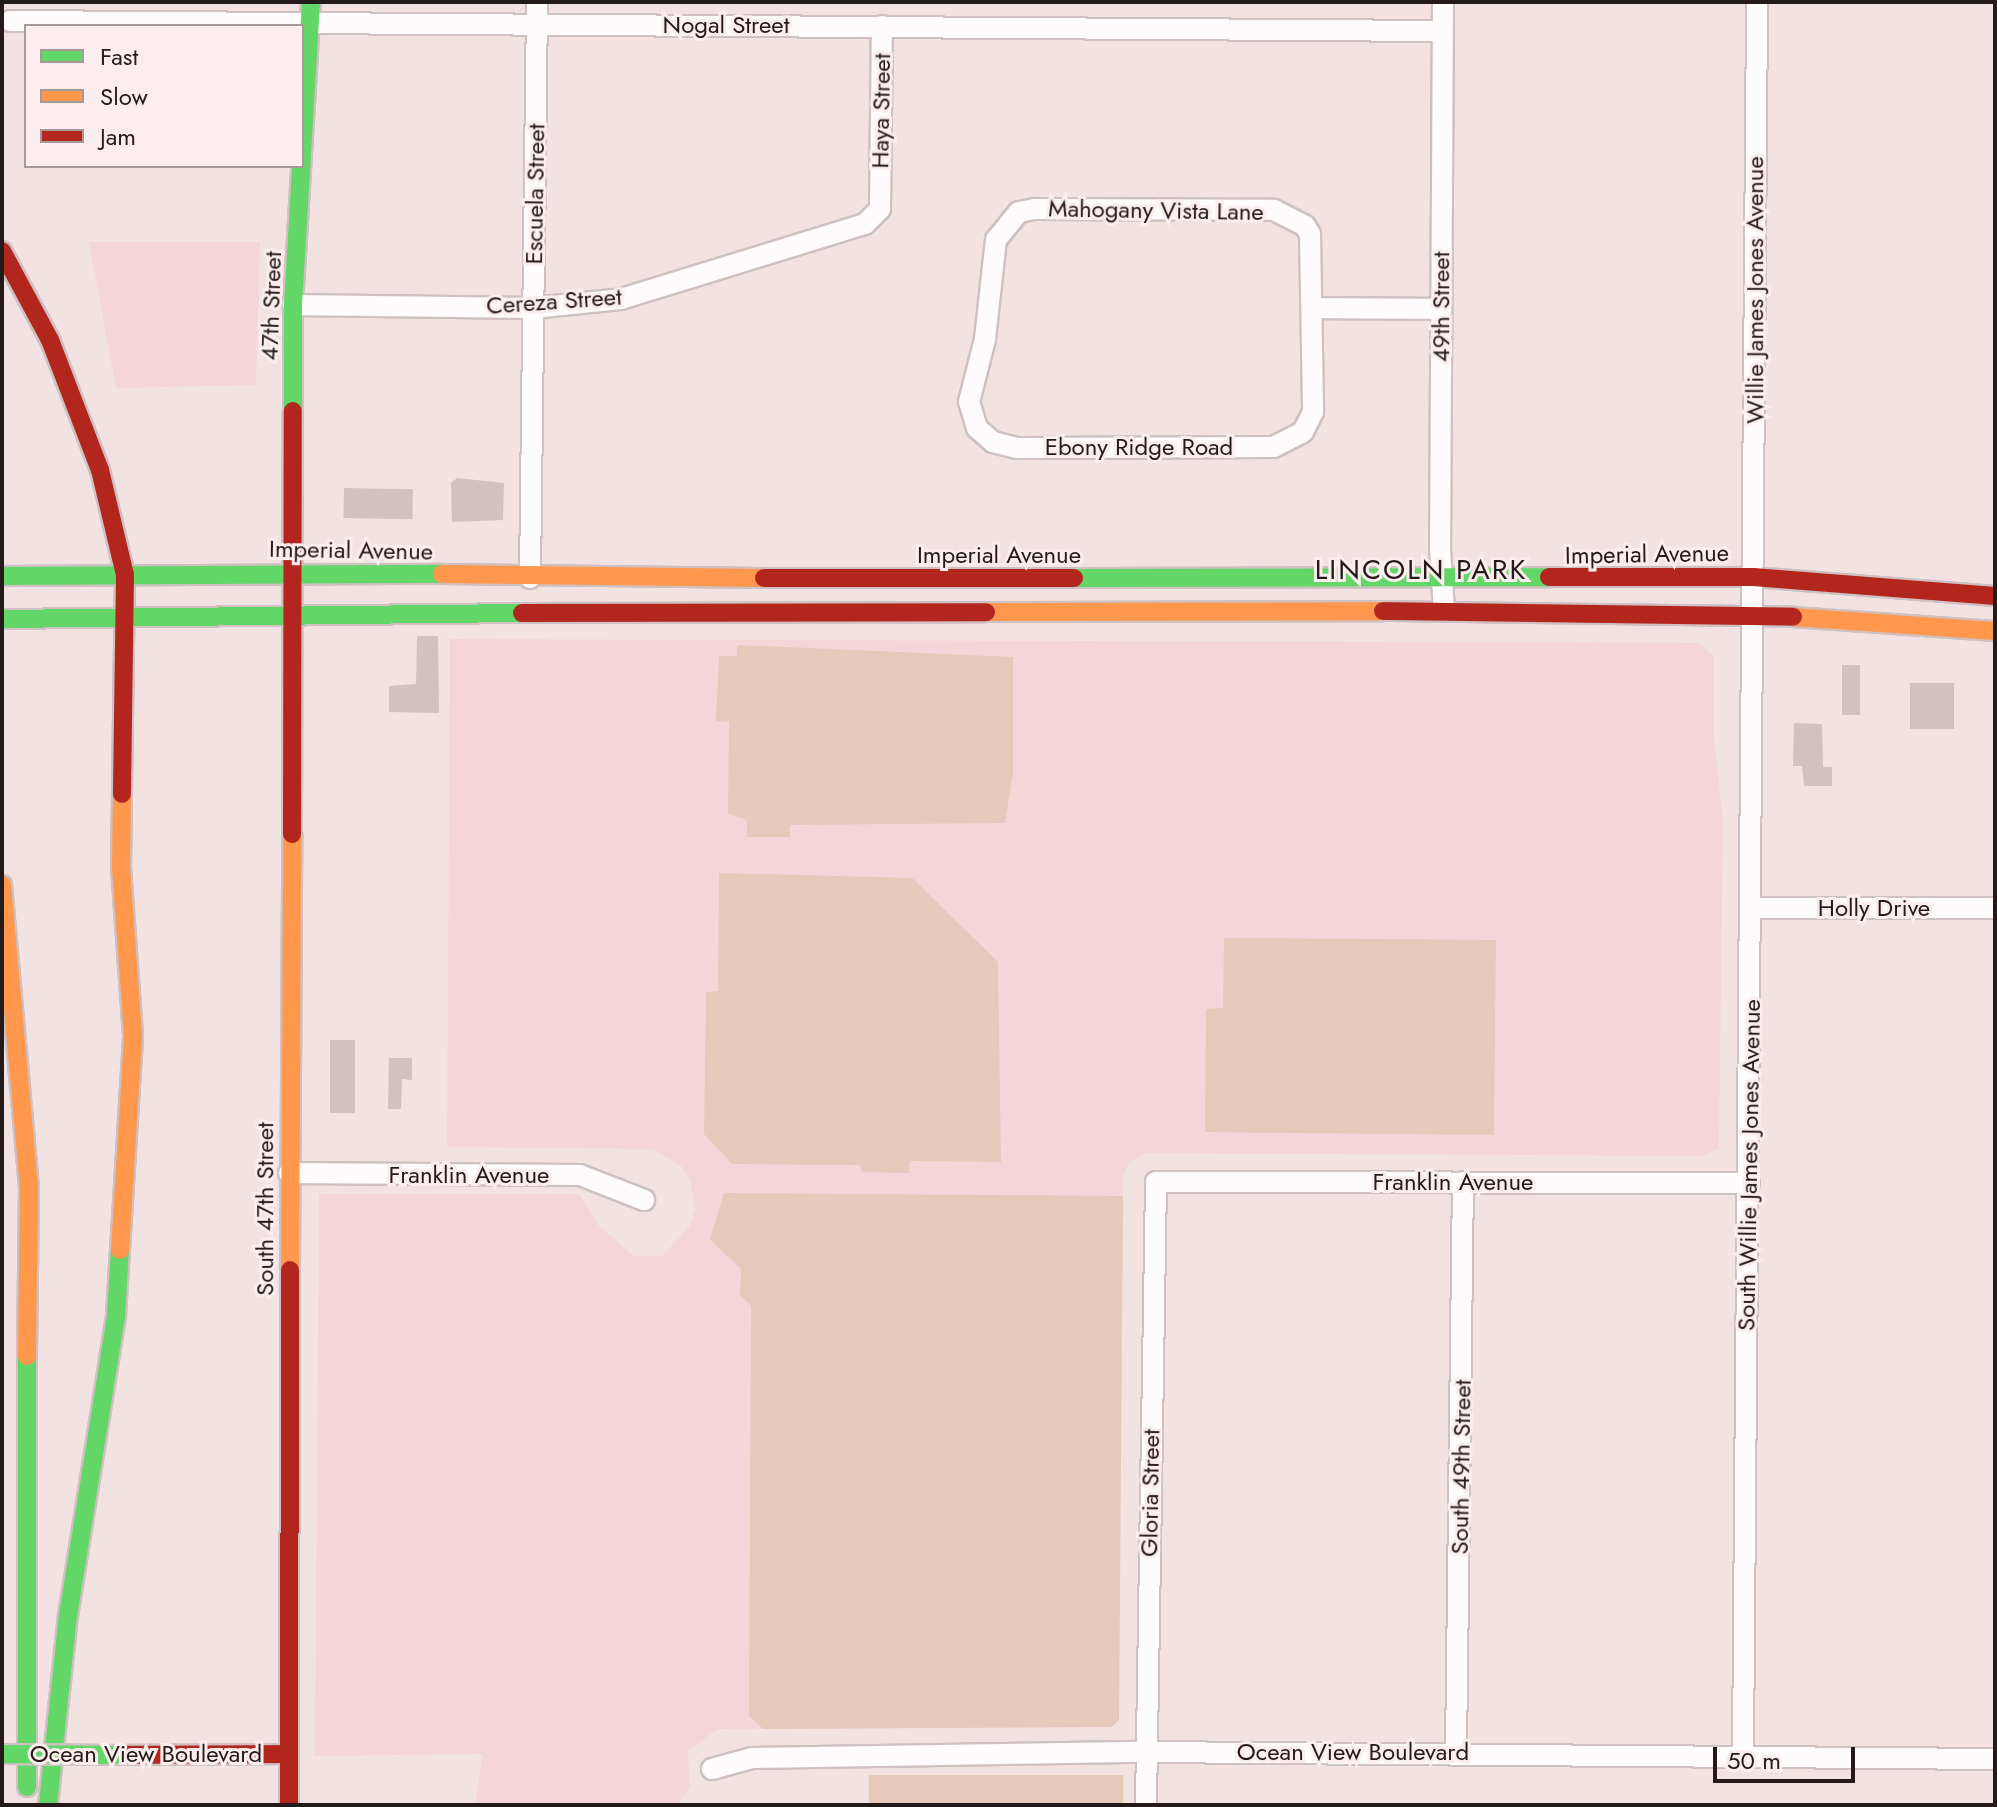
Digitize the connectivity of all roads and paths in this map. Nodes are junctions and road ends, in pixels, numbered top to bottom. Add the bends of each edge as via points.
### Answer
1 (311, 2) edge
2 (537, 2) edge
3 (1443, 2) edge
4 (1757, 2) edge
5 (10, 21) dead end
6 (311, 23) junction
7 (537, 25) junction
8 (882, 26) junction
9 (1442, 31) junction
10 (304, 133) edge
11 (302, 168) edge
12 (880, 196) joint
13 (2, 251) edge
14 (293, 305) junction
15 (533, 308) junction
16 (1313, 308) junction
17 (1441, 309) junction
18 (977, 428) joint
19 (292, 572) junction
20 (125, 575) junction
21 (2, 576) edge
22 (1753, 577) junction
23 (530, 578) junction
24 (1442, 580) junction
25 (1995, 596) edge
26 (1444, 611) junction
27 (290, 613) junction
28 (1753, 615) junction
29 (2, 619) edge
30 (121, 619) junction
31 (1995, 631) edge
32 (2, 885) edge
33 (1753, 908) junction
34 (1995, 908) edge
35 (289, 1173) junction
36 (1156, 1182) joint
37 (1463, 1182) junction
38 (1749, 1183) junction
39 (644, 1200) dead end
40 (1144, 1752) junction
41 (1456, 1752) junction
42 (1743, 1753) junction
43 (2, 1754) edge
44 (289, 1754) junction
45 (1995, 1759) edge
46 (712, 1769) dead end
47 (28, 1805) edge
48 (48, 1805) edge
49 (289, 1805) edge
50 (1146, 1805) edge

1 - 6 main road, 47th Street
2 - 7 street, Escuela Street
3 - 9 street, 49th Street
4 - 22 street, Willie James Jones Avenue
5 - 6 street, Nogal Street
6 - 7 street, Nogal Street
6 - 10 main road, 47th Street
7 - 8 street, Nogal Street
7 - 15 street, Escuela Street
8 - 9 street, Nogal Street
8 - 12 street, Haya Street
9 - 17 street, 49th Street
11 - 14 main road, 47th Street
12 - 15 street, Cereza Street via 880,209 865,224 621,299
13 - 20 main road via 50,340 100,470
14 - 15 street, Cereza Street
14 - 19 main road, 47th Street
15 - 23 street, Escuela Street
16 - 17 street
16 - 18 street, Ebony Ridge Road via 1313,412 1303,432 1274,447 1017,448 993,442
16 - 18 street, Mahogany Vista Lane via 1310,234 1274,210 1035,209 1007,222 996,240 985,339 969,402
17 - 24 street, 49th Street
19 - 20 main road, Imperial Avenue
19 - 23 main road, Imperial Avenue
19 - 27 main road, 47th Street
20 - 21 main road, Imperial Avenue
20 - 30 main road
22 - 24 main road, Imperial Avenue
22 - 25 main road, Imperial Avenue
22 - 28 street, South Willie James Jones Avenue
23 - 24 main road, Imperial Avenue
24 - 26 street, 49th Street
26 - 27 main road
26 - 28 main road
27 - 30 main road
27 - 35 main road, South 47th Street
28 - 31 main road
28 - 33 street, South Willie James Jones Avenue
29 - 30 main road
30 - 48 main road via 121,867 133,1035 117,1300 68,1616
32 - 47 main road via 29,1189 23,1630
33 - 34 street, Holly Drive
33 - 38 street, South Willie James Jones Avenue
35 - 39 street, Franklin Avenue via 580,1175
35 - 44 main road, South 47th Street
36 - 37 street, Franklin Avenue
36 - 40 street, Gloria Street
37 - 38 street, Franklin Avenue
37 - 41 street, South 49th Street
38 - 42 street, South Willie James Jones Avenue
40 - 41 street, Ocean View Boulevard
40 - 46 street, Ocean View Boulevard via 752,1758
40 - 50 street, Gloria Street
41 - 42 street, Ocean View Boulevard
42 - 45 street, Ocean View Boulevard
43 - 44 main road, Ocean View Boulevard, bridge
44 - 49 main road, South 47th Street

